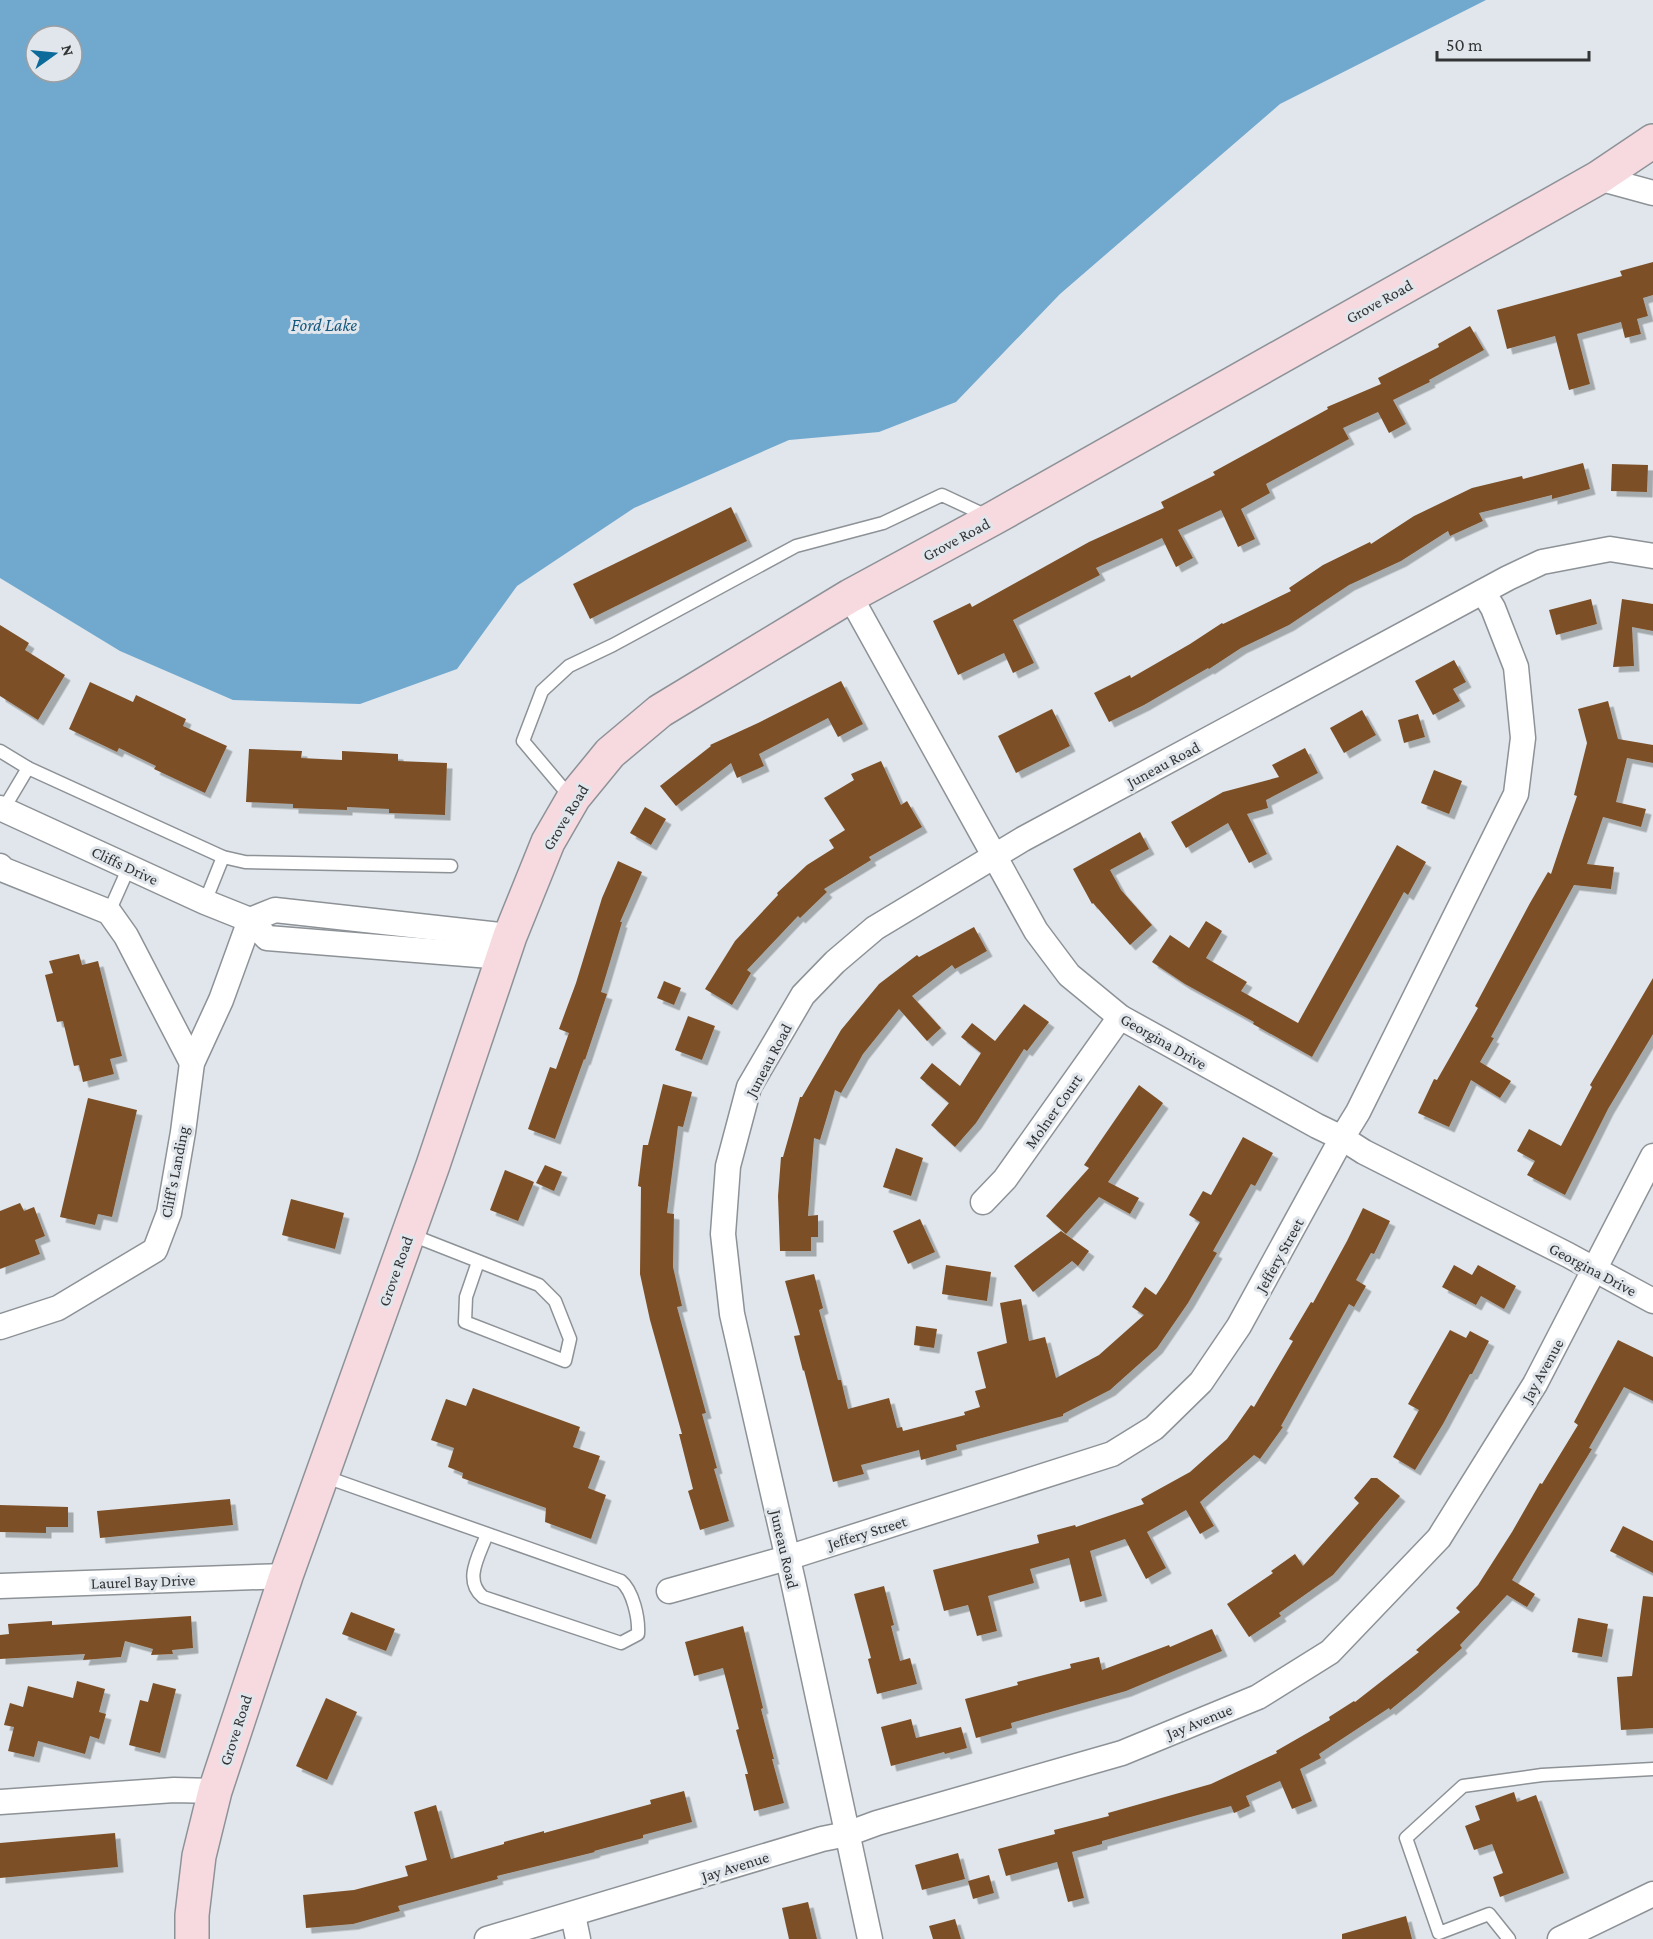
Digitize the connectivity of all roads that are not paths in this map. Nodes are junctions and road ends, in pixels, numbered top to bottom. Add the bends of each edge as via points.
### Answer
1 (1653, 141) edge
2 (1598, 178) junction
3 (1653, 193) edge
4 (994, 518) junction
5 (1653, 556) edge
6 (1483, 592) junction
7 (850, 596) junction
8 (0, 751) edge
9 (28, 768) junction
10 (573, 799) junction
11 (2, 809) edge
12 (994, 855) junction
13 (223, 857) junction
14 (0, 866) edge
15 (451, 866) dead end
16 (129, 867) junction
17 (205, 902) junction
18 (109, 912) junction
19 (250, 920) junction
20 (506, 946) junction
21 (1120, 1017) junction
22 (192, 1063) junction
23 (1342, 1138) junction
24 (1653, 1156) edge
25 (983, 1202) dead end
26 (408, 1234) junction
27 (478, 1262) junction
28 (1595, 1270) junction
29 (1653, 1301) edge
30 (0, 1327) edge
31 (322, 1476) junction
32 (487, 1534) junction
33 (788, 1558) junction
34 (286, 1576) junction
35 (0, 1586) edge
36 (669, 1591) dead end
37 (1653, 1769) edge
38 (215, 1791) junction
39 (0, 1803) edge
40 (847, 1833) junction
41 (1653, 1894) edge
42 (573, 1915) junction
43 (192, 1939) edge
44 (487, 1939) edge
45 (579, 1939) edge
46 (870, 1939) edge
47 (1509, 1939) edge
48 (1560, 1939) edge

1 - 2 main road, Grove Road
2 - 3 street
2 - 4 main road, Grove Road
4 - 7 main road, Grove Road
4 - 10 lane via 942,495 883,523 796,546 569,666 542,691 523,741
5 - 6 street via 1610,549 1542,562
6 - 12 street, Juneau Road
6 - 23 street, Jeffery Street via 1516,667 1523,738 1516,794
7 - 10 main road, Grove Road via 660,711 610,753
7 - 12 street, Georgina Drive
8 - 9 lane
9 - 11 lane
9 - 13 lane
10 - 20 main road, Grove Road via 548,842
11 - 16 street, Cliffs Drive
12 - 21 street, Georgina Drive via 1036,931 1069,975
12 - 33 street, Juneau Road via 875,928 835,962 803,995 749,1087 728,1166 723,1234 732,1314
13 - 15 lane via 245,862
13 - 17 lane
14 - 18 street
16 - 17 street, Cliffs Drive
16 - 18 lane
17 - 19 street, Cliffs Drive
18 - 22 street via 126,936
19 - 20 street via 275,910
19 - 22 street, Cliff's Landing via 221,1000
20 - 26 main road, Grove Road
21 - 23 street, Georgina Drive
21 - 25 street, Molner Court via 1005,1179
22 - 30 street, Cliff's Landing via 169,1213 155,1250 58,1308
23 - 28 street, Georgina Drive
23 - 33 street, Jeffery Street via 1239,1326 1200,1382 1154,1428 1112,1454
24 - 28 street, Jay Avenue
26 - 27 lane
26 - 31 main road, Grove Road
27 - 27 lane via 539,1285 555,1301 570,1339 565,1361 465,1322 466,1297
28 - 29 street, Georgina Drive
28 - 40 street, Jay Avenue via 1535,1384 1439,1538 1330,1652 1258,1697 1122,1753
31 - 32 lane
31 - 34 main road, Grove Road
32 - 32 lane via 621,1581 628,1587 638,1634 621,1643 483,1597 474,1589 472,1578
33 - 36 street, Jeffery Street
33 - 40 street, Juneau Road
34 - 35 street, Laurel Bay Drive
34 - 38 main road, Grove Road
37 - 47 lane via 1542,1775 1463,1786 1406,1838 1439,1933 1489,1914
38 - 39 street via 174,1790
38 - 43 main road, Grove Road via 199,1856
40 - 42 street, Jay Avenue
40 - 46 street, Juneau Road
41 - 48 street
42 - 44 street, Jay Avenue
42 - 45 street

